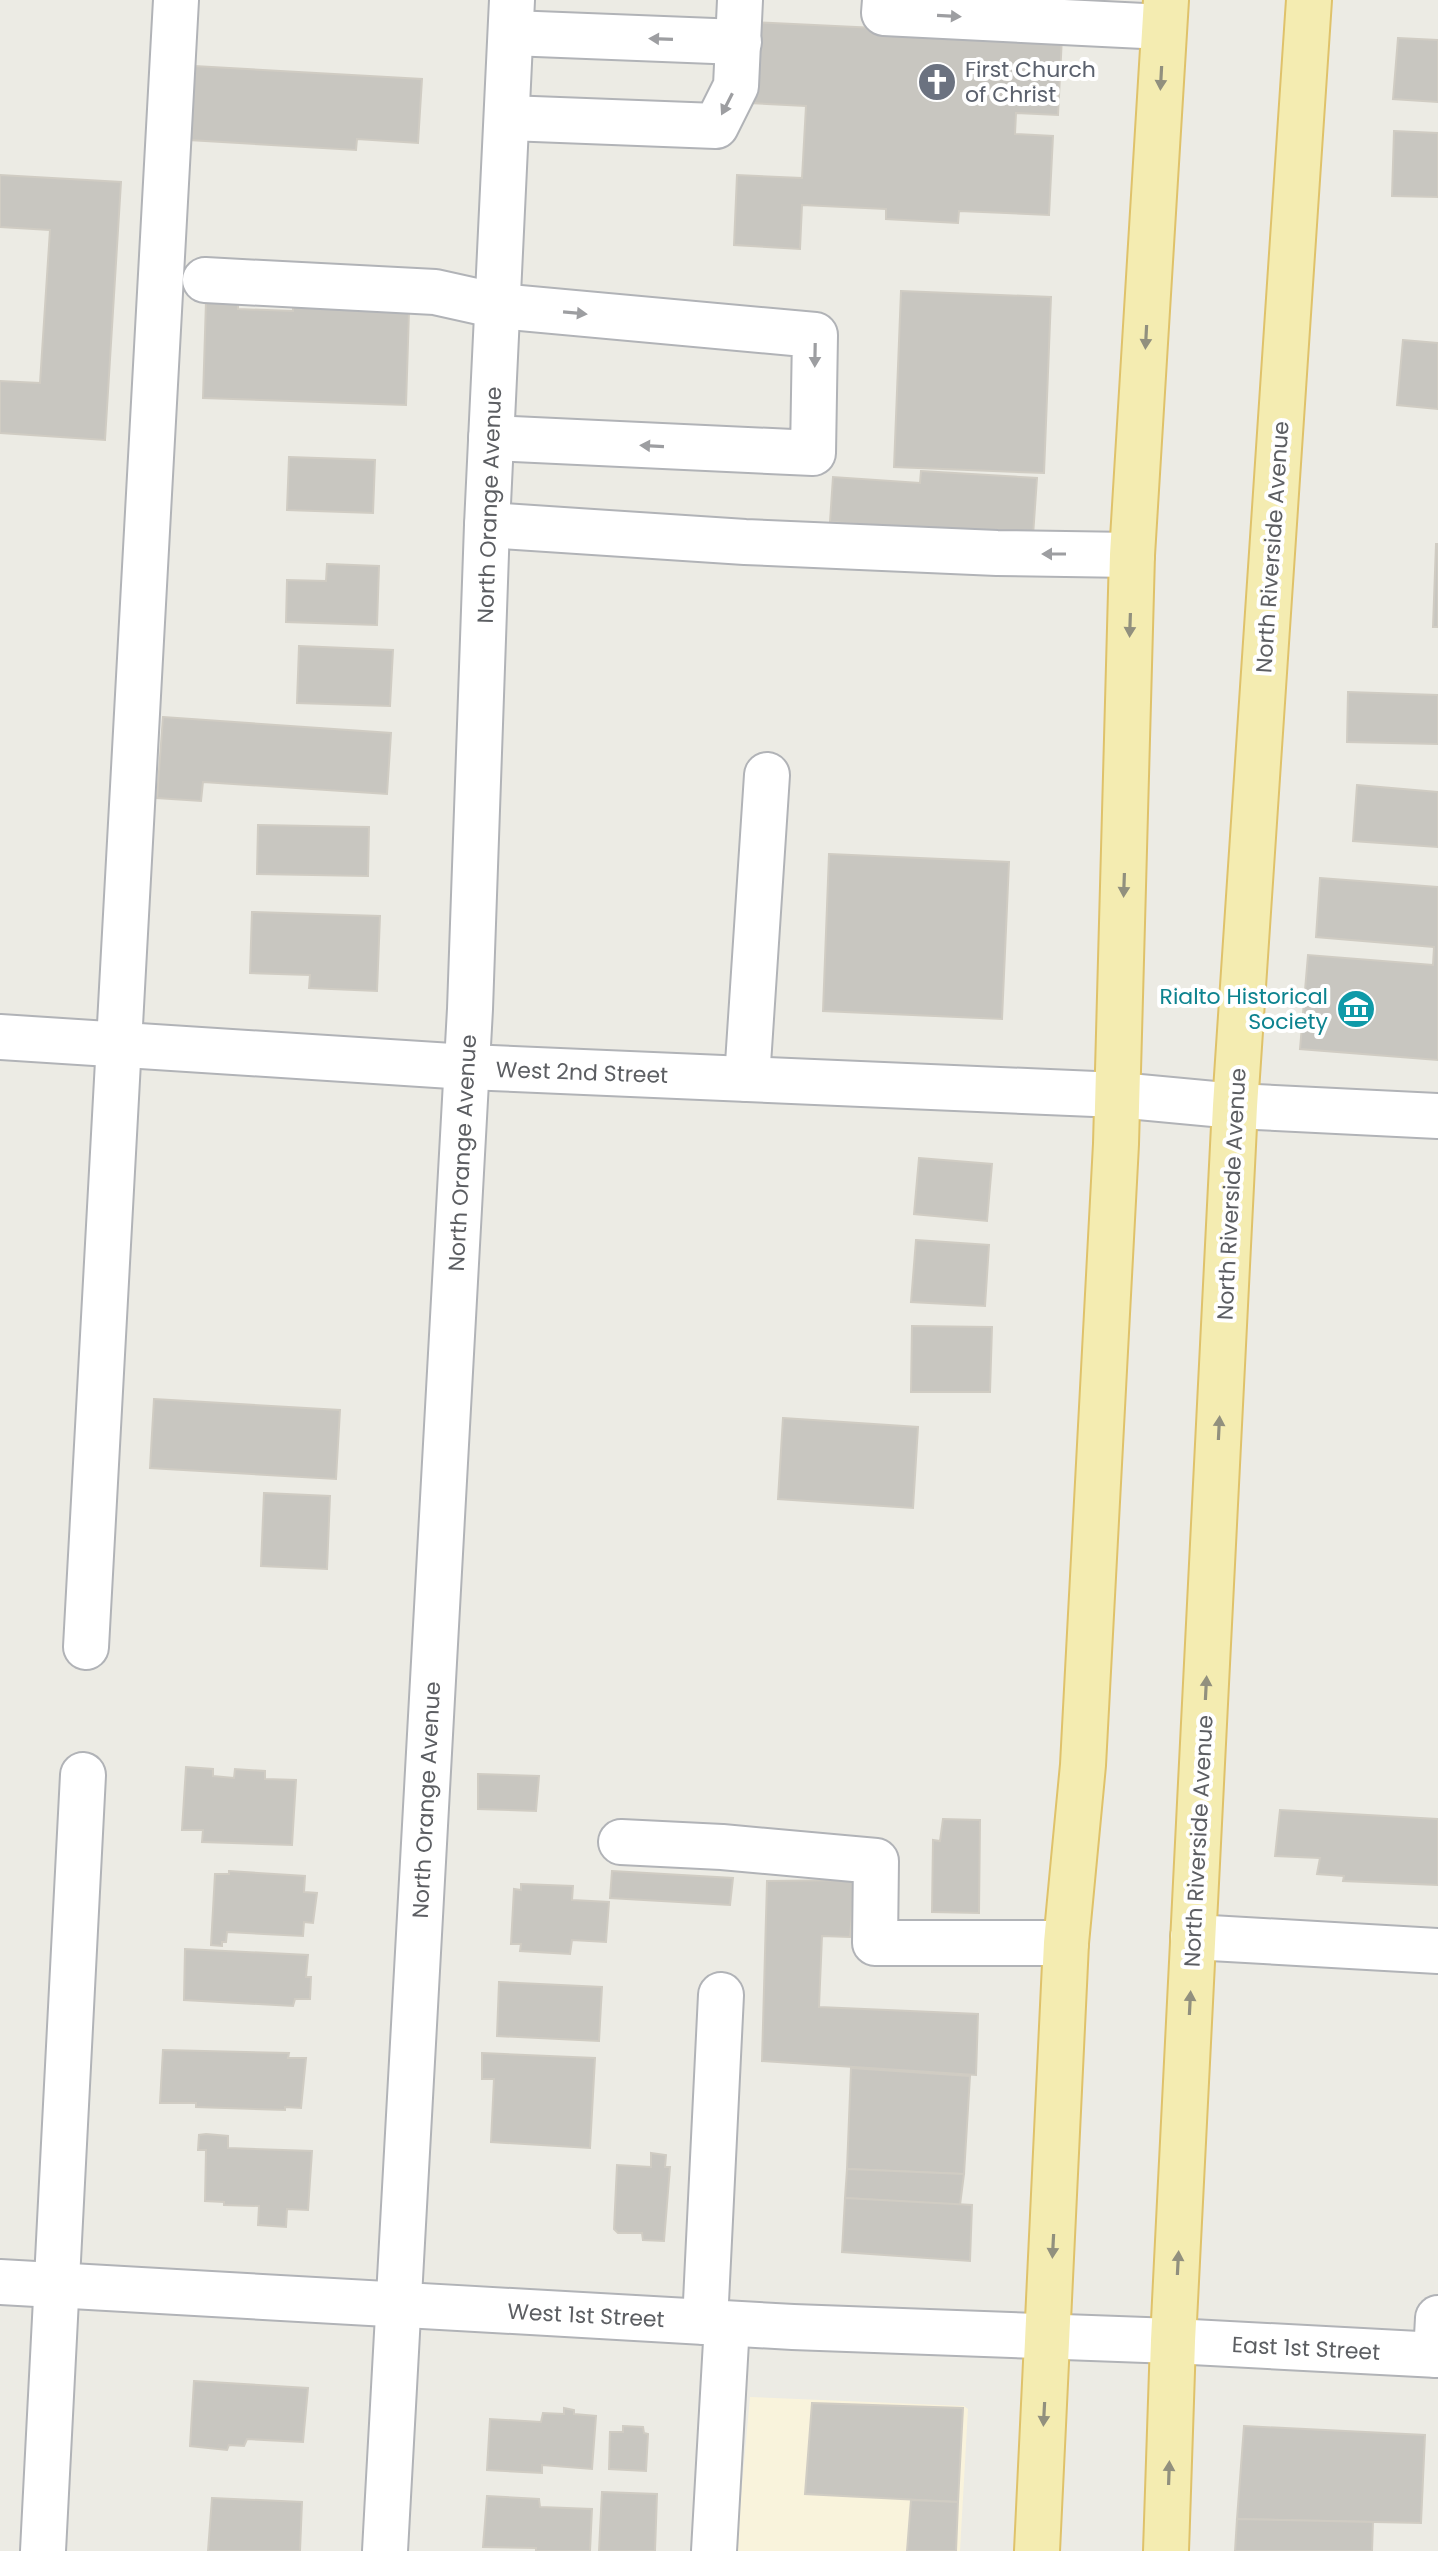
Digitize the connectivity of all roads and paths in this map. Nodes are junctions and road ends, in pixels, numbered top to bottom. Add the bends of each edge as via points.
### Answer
1 (176, 0) edge
2 (885, 0) edge
3 (1309, 0) edge
4 (1165, 14) edge
5 (512, 16) edge
6 (740, 21) edge
7 (507, 118) junction
8 (205, 280) dead end
9 (498, 306) junction
10 (491, 438) junction
11 (487, 525) junction
12 (1132, 555) junction
13 (767, 775) dead end
14 (0, 1037) edge
15 (120, 1045) junction
16 (467, 1067) junction
17 (747, 1079) junction
18 (1118, 1095) junction
19 (1235, 1106) junction
20 (1438, 1116) edge
21 (86, 1647) dead end
22 (83, 1775) dead end
23 (621, 1842) dead end
24 (1193, 1937) junction
25 (1066, 1943) junction
26 (1438, 1951) edge
27 (721, 1995) dead end
28 (0, 2282) edge
29 (55, 2285) junction
30 (398, 2305) junction
31 (716, 2323) junction
32 (1049, 2336) junction
33 (1173, 2341) junction
34 (1437, 2343) edge
35 (43, 2551) edge
36 (385, 2551) edge
37 (714, 2551) edge
38 (1037, 2551) edge
39 (1166, 2551) edge

1 - 15 street
2 -> 4 street via 884,13
3 - 19 main road, North Riverside Avenue
4 -> 12 main road
6 -> 5 street
5 - 7 street, North Orange Avenue
6 -> 7 street via 736,86 716,126
7 - 9 street, North Orange Avenue
8 - 9 street via 435,292
9 - 10 street, North Orange Avenue
9 -> 10 street via 815,335 813,453
10 - 11 street, North Orange Avenue
12 -> 11 street via 745,542
11 - 16 street, North Orange Avenue
12 -> 18 main road
13 - 17 street
14 - 15 street, West 2nd Street
15 - 16 street, West 2nd Street
15 - 21 street
16 - 17 street, West 2nd Street
16 - 30 street, North Orange Avenue
17 - 18 street, West 2nd Street
18 - 19 street, West 2nd Street
18 - 25 main road via 1083,1765
19 - 20 street, West 2nd Street
24 -> 19 main road, North Riverside Avenue
22 - 29 street
23 - 25 street via 876,1861 875,1943
24 - 26 street
33 -> 24 main road, North Riverside Avenue
25 -> 32 main road
27 - 31 street
28 - 29 street, West 1st Street
29 - 30 street, West 1st Street
29 - 35 street
30 - 31 street, West 1st Street
30 - 36 street, North Orange Avenue
31 - 32 street, West 1st Street
31 - 37 street
32 - 33 street, West 1st Street
32 -> 38 main road
33 - 34 street, East 1st Street
39 -> 33 main road, North Riverside Avenue

